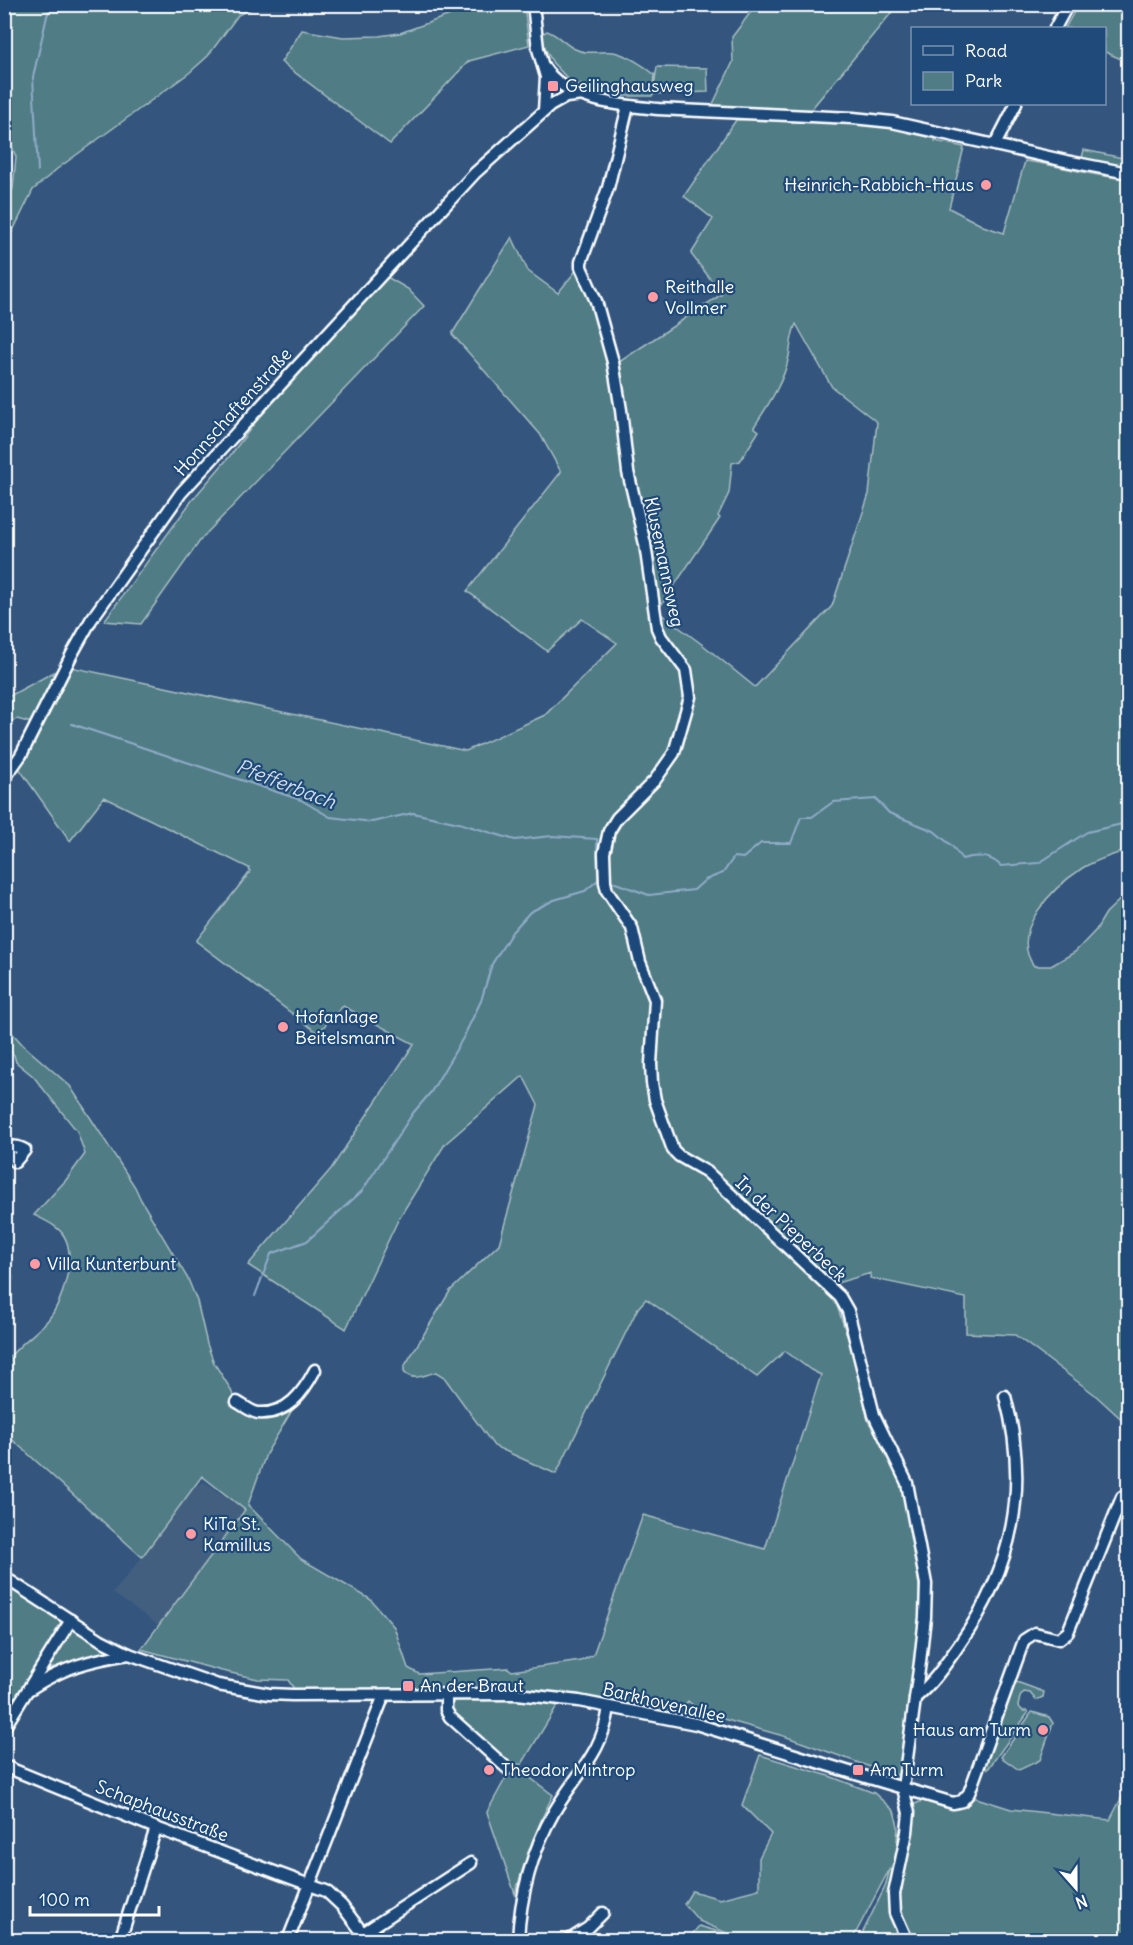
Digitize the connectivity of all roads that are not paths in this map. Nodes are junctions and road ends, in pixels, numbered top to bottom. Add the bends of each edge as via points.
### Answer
1 (533, 4) edge
2 (1068, 4) edge
3 (1056, 27) edge
4 (543, 66) junction
5 (583, 95) junction
6 (1016, 105) edge
7 (628, 106) junction
8 (544, 111) junction
9 (995, 146) junction
10 (1128, 174) edge
11 (4, 779) edge
12 (653, 993) joint
13 (4, 1273) edge
14 (4, 1280) edge
15 (315, 1370) dead end
16 (1005, 1396) dead end
17 (237, 1402) dead end
18 (1122, 1497) dead end
19 (4, 1577) edge
20 (71, 1620) junction
21 (129, 1654) junction
22 (28, 1691) junction
23 (384, 1695) junction
24 (446, 1695) junction
25 (915, 1698) junction
26 (609, 1707) junction
27 (4, 1728) edge
28 (4, 1766) edge
29 (508, 1768) dead end
30 (903, 1788) junction
31 (156, 1828) junction
32 (471, 1863) dead end
33 (309, 1884) junction
34 (603, 1913) dead end
35 (365, 1937) edge
36 (120, 1941) edge
37 (288, 1941) edge
38 (518, 1941) edge
39 (569, 1941) edge
40 (907, 1941) edge

1 - 4 street
2 - 3 street
4 - 5 street via 566,88
4 - 8 street
5 - 7 street
5 - 8 street, Honnschaftenstraße via 558,100
6 - 9 street
7 - 9 street via 892,122
7 - 12 street, Klusemannsweg via 608,188 581,267 596,301 614,362 628,472 645,544 657,628 687,670 690,697 674,753 655,780 617,818 604,853 607,891 632,928
8 - 11 street, Honnschaftenstraße via 454,194 181,493 91,620 21,755
9 - 10 street
12 - 25 street, In der Pieperbeck via 652,1083 673,1150 706,1172 840,1297 848,1311 874,1415 907,1483 926,1584
13 - 14 street
15 - 17 street via 298,1396 279,1410 258,1413
16 - 25 street via 1017,1453 1009,1543 972,1626 932,1683
18 - 30 street via 1068,1632 1059,1639 1035,1633 1024,1640 967,1797 952,1803
19 - 20 street, Barkhovenallee
20 - 21 street, Barkhovenallee
20 - 22 street
21 - 22 street via 65,1668
21 - 23 street, Barkhovenallee via 218,1685 269,1694
22 - 27 street
23 - 24 street, Barkhovenallee
23 - 33 street
24 - 26 street, Barkhovenallee via 517,1694
24 - 29 street via 450,1716
25 - 30 street, In der Pieperbeck
26 - 30 street, Barkhovenallee via 696,1724
26 - 38 street via 597,1749 554,1812 540,1842 524,1894
28 - 31 street, Schaphausstraße
30 - 40 street, In der Pieperbeck via 909,1813 893,1904
31 - 33 street, Schaphausstraße
31 - 36 street
32 - 35 street
33 - 35 street, Schaphausstraße via 336,1898
33 - 37 street
34 - 39 street

